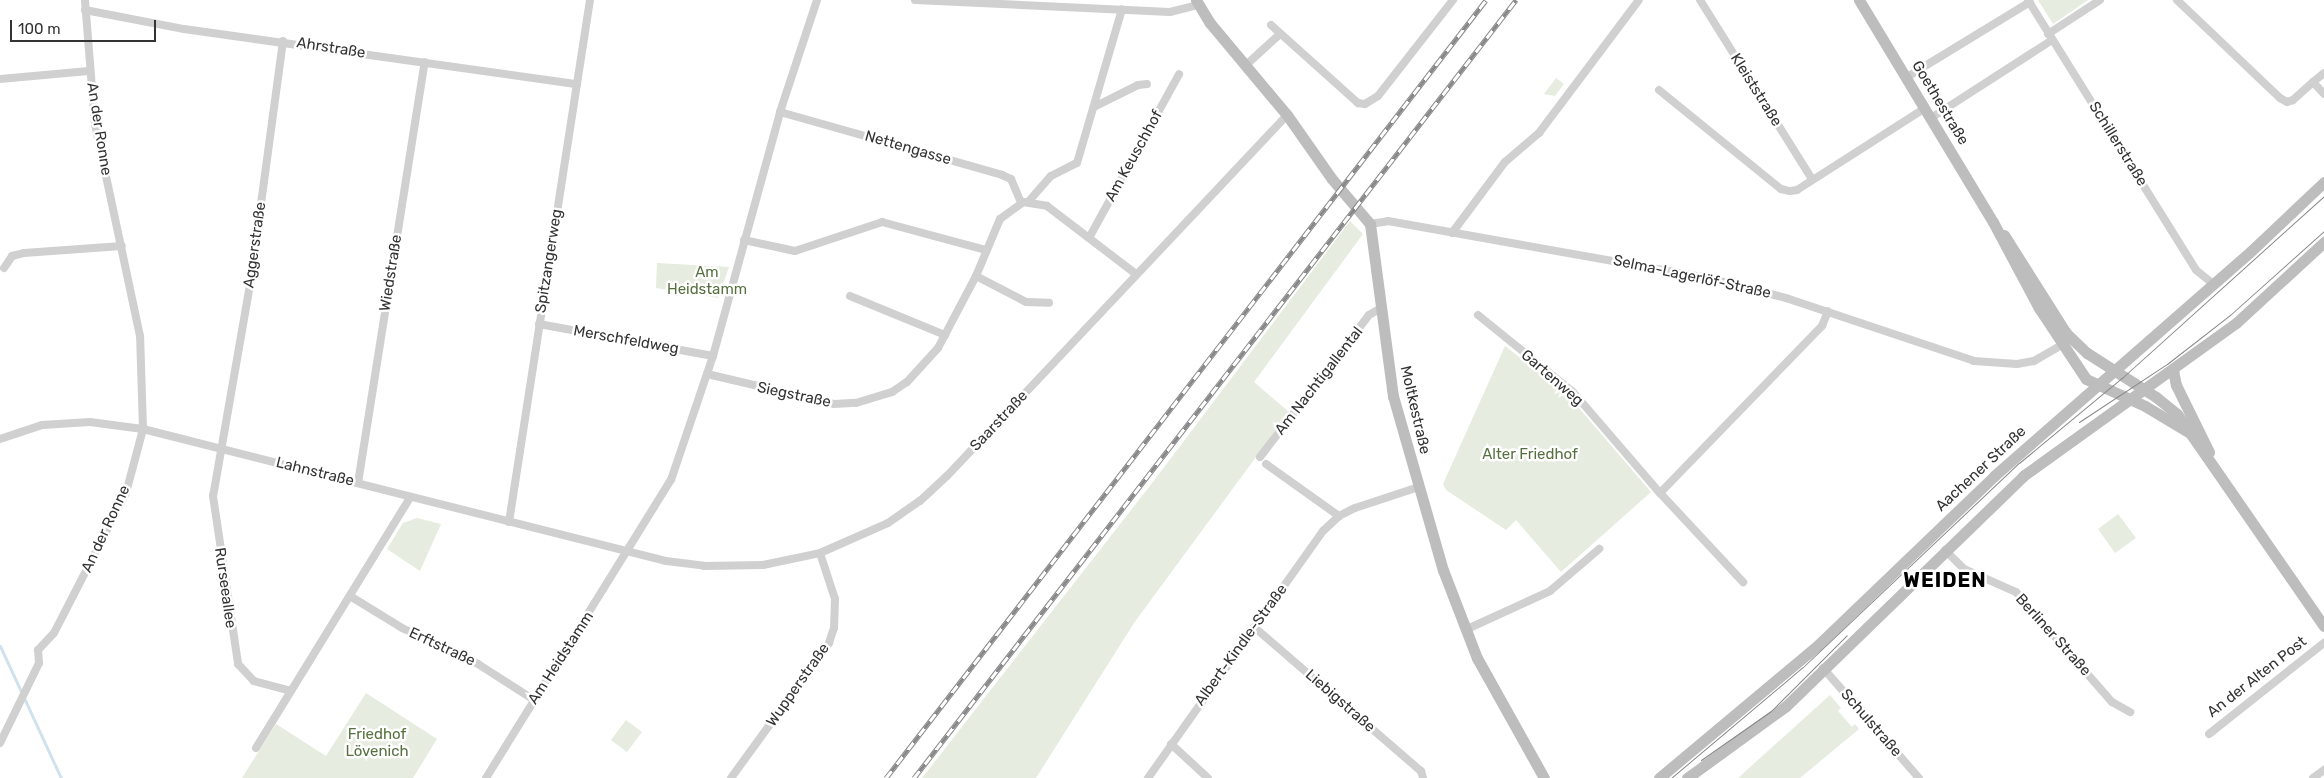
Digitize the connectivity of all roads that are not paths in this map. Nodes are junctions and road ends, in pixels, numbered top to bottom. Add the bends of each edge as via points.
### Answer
1 (84, 0) edge
2 (590, 0) edge
3 (817, 0) edge
4 (915, 0) edge
5 (1055, 0) edge
6 (1453, 0) edge
7 (1639, 0) edge
8 (1700, 0) edge
9 (1859, 0) edge
10 (2100, 0) edge
11 (2177, 0) edge
12 (2029, 1) edge
13 (1197, 3) edge
14 (1053, 9) junction
15 (1122, 9) junction
16 (84, 10) junction
17 (1271, 25) dead end
18 (1280, 34) junction
19 (2050, 37) junction
20 (284, 41) junction
21 (425, 62) junction
22 (1246, 65) junction
23 (90, 71) junction
24 (2324, 73) edge
25 (1179, 74) dead end
26 (1907, 77) junction
27 (0, 79) edge
28 (2313, 82) junction
29 (577, 84) junction
30 (1148, 84) dead end
31 (1659, 90) dead end
32 (2324, 94) edge
33 (1094, 108) junction
34 (780, 112) junction
35 (1928, 113) junction
36 (1287, 115) junction
37 (1812, 180) junction
38 (2324, 182) edge
39 (1025, 202) junction
40 (1993, 222) junction
41 (1370, 224) junction
42 (1452, 232) junction
43 (1089, 238) junction
44 (744, 240) junction
45 (2324, 242) edge
46 (122, 246) junction
47 (986, 250) junction
48 (4, 268) dead end
49 (1136, 274) junction
50 (976, 276) junction
51 (2213, 284) junction
52 (850, 296) dead end
53 (1049, 303) dead end
54 (1381, 308) junction
55 (1828, 312) junction
56 (1478, 315) dead end
57 (539, 324) junction
58 (945, 335) junction
59 (2062, 345) junction
60 (713, 356) junction
61 (2173, 370) junction
62 (2114, 372) junction
63 (707, 374) junction
64 (2099, 384) junction
65 (2144, 389) junction
66 (2131, 399) junction
67 (143, 429) junction
68 (2190, 433) junction
69 (0, 439) edge
70 (222, 449) junction
71 (1260, 457) dead end
72 (1266, 464) dead end
73 (2220, 476) junction
74 (358, 483) junction
75 (1418, 487) junction
76 (1660, 493) junction
77 (410, 498) junction
78 (1339, 516) junction
79 (508, 522) junction
80 (1599, 549) dead end
81 (1945, 550) junction
82 (628, 552) junction
83 (820, 553) junction
84 (1743, 582) dead end
85 (350, 596) junction
86 (1254, 626) junction
87 (2324, 626) edge
88 (1465, 630) junction
89 (2324, 643) edge
90 (1823, 668) junction
91 (291, 691) junction
92 (534, 700) junction
93 (2130, 712) dead end
94 (2209, 734) dead end
95 (0, 743) edge
96 (1171, 744) junction
97 (256, 748) dead end
98 (2324, 770) edge
99 (486, 778) edge
100 (731, 778) edge
101 (1148, 778) edge
102 (1208, 778) edge
103 (1424, 778) edge
104 (1544, 778) edge
105 (1659, 778) edge
106 (1687, 778) edge
107 (1919, 778) edge
108 (2313, 778) edge

1 - 16 street, An der Ronne
2 - 29 street, Spitzangerweg
3 - 34 street, Am Heidstamm
4 - 14 street
5 - 14 street
6 - 18 street via 1378,96 1365,104 1358,103
7 - 42 street via 1539,133 1505,162
8 - 37 street, Kleiststraße
9 - 26 street, Goethestraße
10 - 19 street
11 - 28 street via 2280,98 2287,102 2293,100
12 - 19 street, Schillerstraße
12 - 26 street
13 - 15 street via 1170,12
13 - 22 street, Moltkestraße
14 - 15 street
15 - 33 street, Siegstraße
16 - 20 street, Ahrstraße via 184,29
16 - 23 street, An der Ronne
17 - 18 street
18 - 22 street
19 - 35 street
19 - 51 street, Schillerstraße via 2196,270
20 - 21 street, Ahrstraße
20 - 70 street, Aggerstraße via 251,280
21 - 29 street, Ahrstraße
21 - 74 street, Wiedstraße
22 - 36 street, Moltkestraße
23 - 27 street, An der Ronne
23 - 46 street, An der Ronne via 96,125
24 - 28 street
25 - 43 street, Am Keuschhof
26 - 35 street, Goethestraße
28 - 32 street
29 - 57 street, Spitzangerweg
30 - 33 street via 1138,85
31 - 37 street via 1781,189 1797,190
33 - 39 street, Siegstraße via 1075,166 1051,176
34 - 39 street, Nettengasse via 1002,175 1011,179
34 - 44 street, Am Heidstamm
35 - 37 street
35 - 40 street, Goethestraße
36 - 41 street, Moltkestraße via 1332,179
36 - 49 street, Saarstraße
38 - 51 street, Aachener Straße
39 - 43 street via 1047,206
39 - 47 street, Siegstraße via 1000,219
40 - 59 street, Goethestraße
40 - 62 street, Goethestraße via 2011,244 2066,333
41 - 42 street, Selma-Lagerlöf-Straße via 1388,221
41 - 54 street, Moltkestraße
42 - 55 street, Selma-Lagerlöf-Straße via 1674,270 1744,286
43 - 49 street
44 - 47 street via 795,251 882,222
44 - 60 street, Am Heidstamm
45 - 61 street via 2236,323
46 - 48 street via 24,253 12,256
46 - 67 street, An der Ronne via 140,336
47 - 50 street, Siegstraße
49 - 83 street, Saarstraße via 973,450 920,501 888,523
50 - 53 street via 1026,302
50 - 58 street, Siegstraße
51 - 62 street, Aachener Straße
52 - 58 street
54 - 71 street, Am Nachtigallental via 1369,315
54 - 75 street, Moltkestraße via 1394,396
55 - 59 street, Selma-Lagerlöf-Straße via 1965,358 1990,363 2034,361
55 - 76 street via 1822,326
56 - 76 street, Gartenweg via 1573,392
57 - 60 street, Merschfeldweg
57 - 79 street, Spitzangerweg
58 - 63 street, Siegstraße via 907,382 892,392 856,403 814,402
59 - 64 street, Goethestraße via 2086,378
60 - 63 street, Am Heidstamm
61 - 65 street
61 - 73 street via 2176,385
62 - 64 street, Aachener Straße
62 - 65 street, Goethestraße
63 - 82 street, Am Heidstamm via 671,480
64 - 66 street, Goethestraße
64 - 105 street, Aachener Straße via 1955,512 1818,645
65 - 66 street
65 - 68 street via 2171,408
66 - 68 street
66 - 81 street via 2034,467
67 - 69 street, Lahnstraße via 90,422 42,425
67 - 70 street, Lahnstraße
67 - 95 street, An der Ronne via 126,493 54,633 38,650 39,663
68 - 73 street
70 - 74 street, Lahnstraße
70 - 91 street, Rurseeallee via 214,512 238,664 254,681
72 - 78 street
73 - 87 street
74 - 77 street, Lahnstraße
75 - 78 street, Albert-Kindle-Straße
75 - 88 street, Moltkestraße
76 - 84 street, Gartenweg
77 - 79 street, Lahnstraße
77 - 85 street
78 - 86 street, Albert-Kindle-Straße via 1323,531
79 - 82 street, Lahnstraße
80 - 88 street via 1550,591
81 - 90 street
81 - 93 street, Berliner Straße via 1964,569 2016,592 2112,702
82 - 83 street, Saarstraße via 704,566 763,565
82 - 92 street, Am Heidstamm
83 - 100 street, Wupperstraße via 834,599 834,628 829,643
85 - 91 street
85 - 92 street, Erftstraße via 402,628 478,664
86 - 96 street, Albert-Kindle-Straße
86 - 103 street, Liebigstraße via 1421,771
88 - 104 street, Moltkestraße
89 - 94 street, An der Alten Post
90 - 106 street via 1766,722
90 - 107 street, Schulstraße
91 - 97 street
92 - 99 street, Am Heidstamm
96 - 101 street, Albert-Kindle-Straße
96 - 102 street
98 - 108 street

